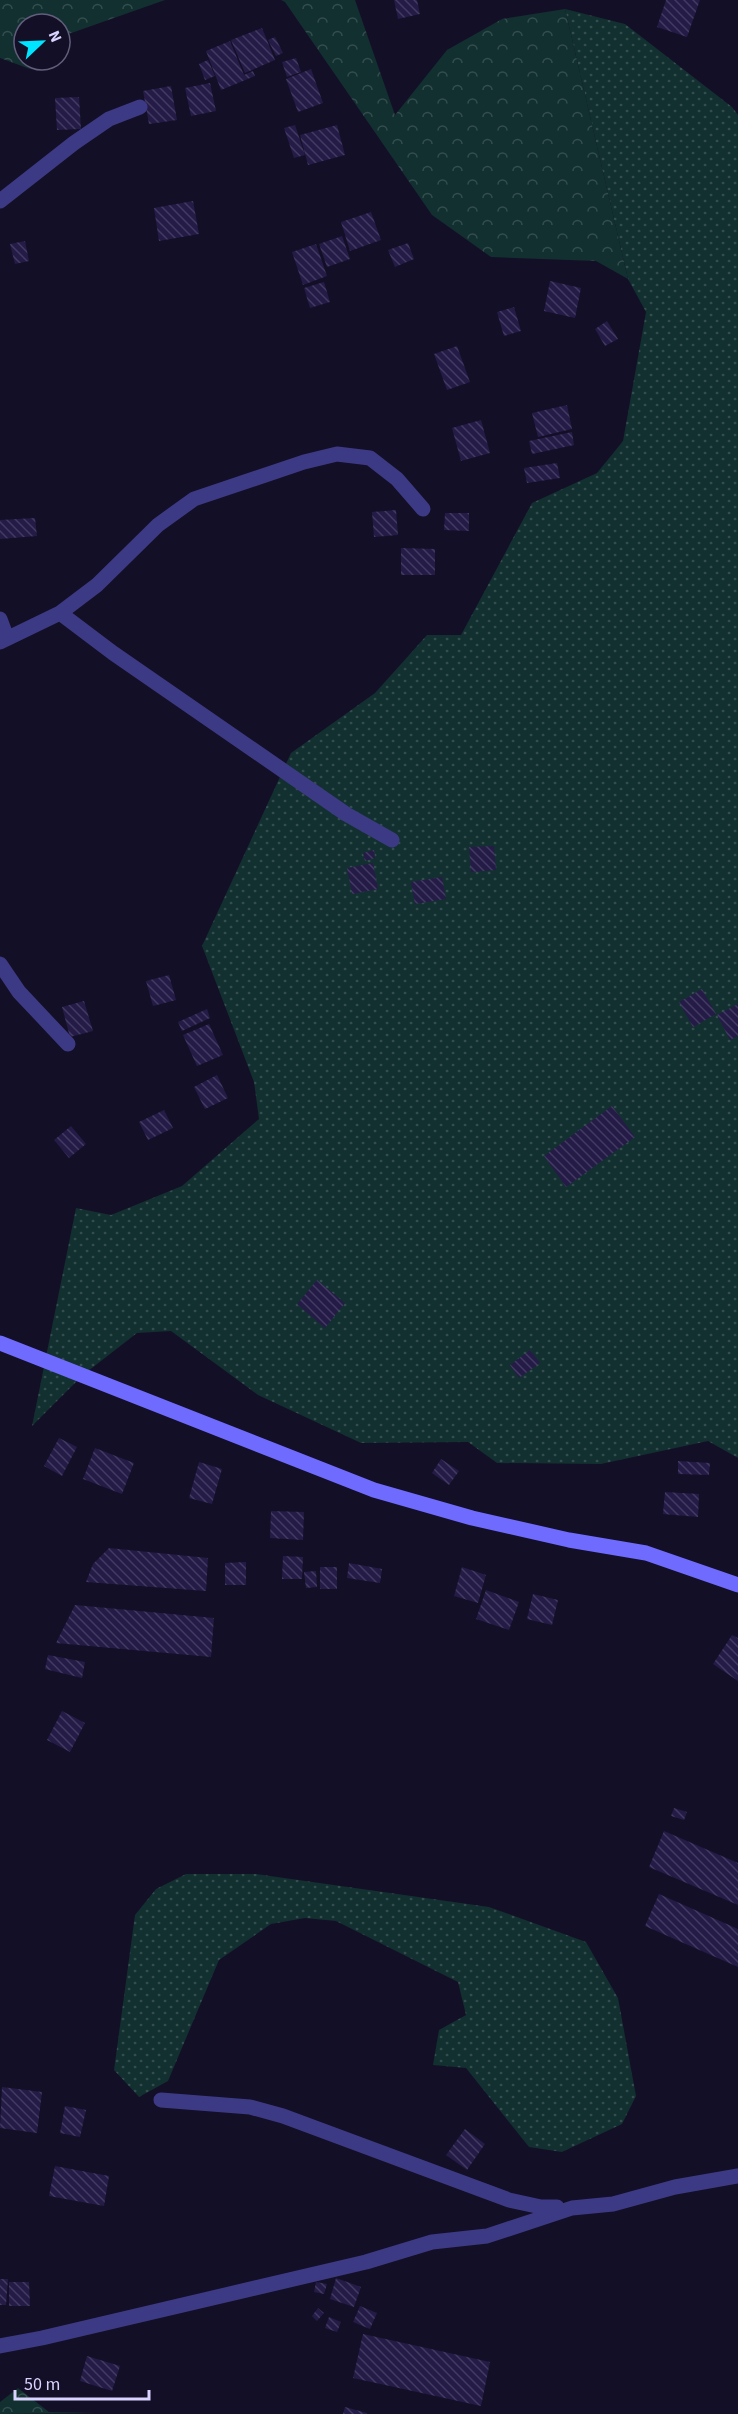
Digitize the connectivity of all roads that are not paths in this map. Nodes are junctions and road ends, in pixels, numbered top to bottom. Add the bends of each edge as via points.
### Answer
1 (140, 107) dead end
2 (0, 201) edge
3 (423, 509) dead end
4 (60, 613) junction
5 (0, 619) edge
6 (4, 640) edge
7 (392, 840) dead end
8 (0, 964) edge
9 (68, 1044) dead end
10 (0, 1343) edge
11 (738, 1585) edge
12 (161, 2100) dead end
13 (738, 2176) edge
14 (572, 2208) junction
15 (0, 2346) edge

1 - 2 street via 100,125
3 - 4 street via 397,479 370,458 337,454 304,462 194,499 158,525 97,585
4 - 6 street
4 - 7 street via 346,814
5 - 6 street
8 - 9 street via 19,992
10 - 11 street via 374,1490 472,1518 646,1553
12 - 14 street via 250,2107 509,2200
13 - 14 street via 675,2187 613,2204
14 - 15 street via 487,2236 432,2242 366,2262

